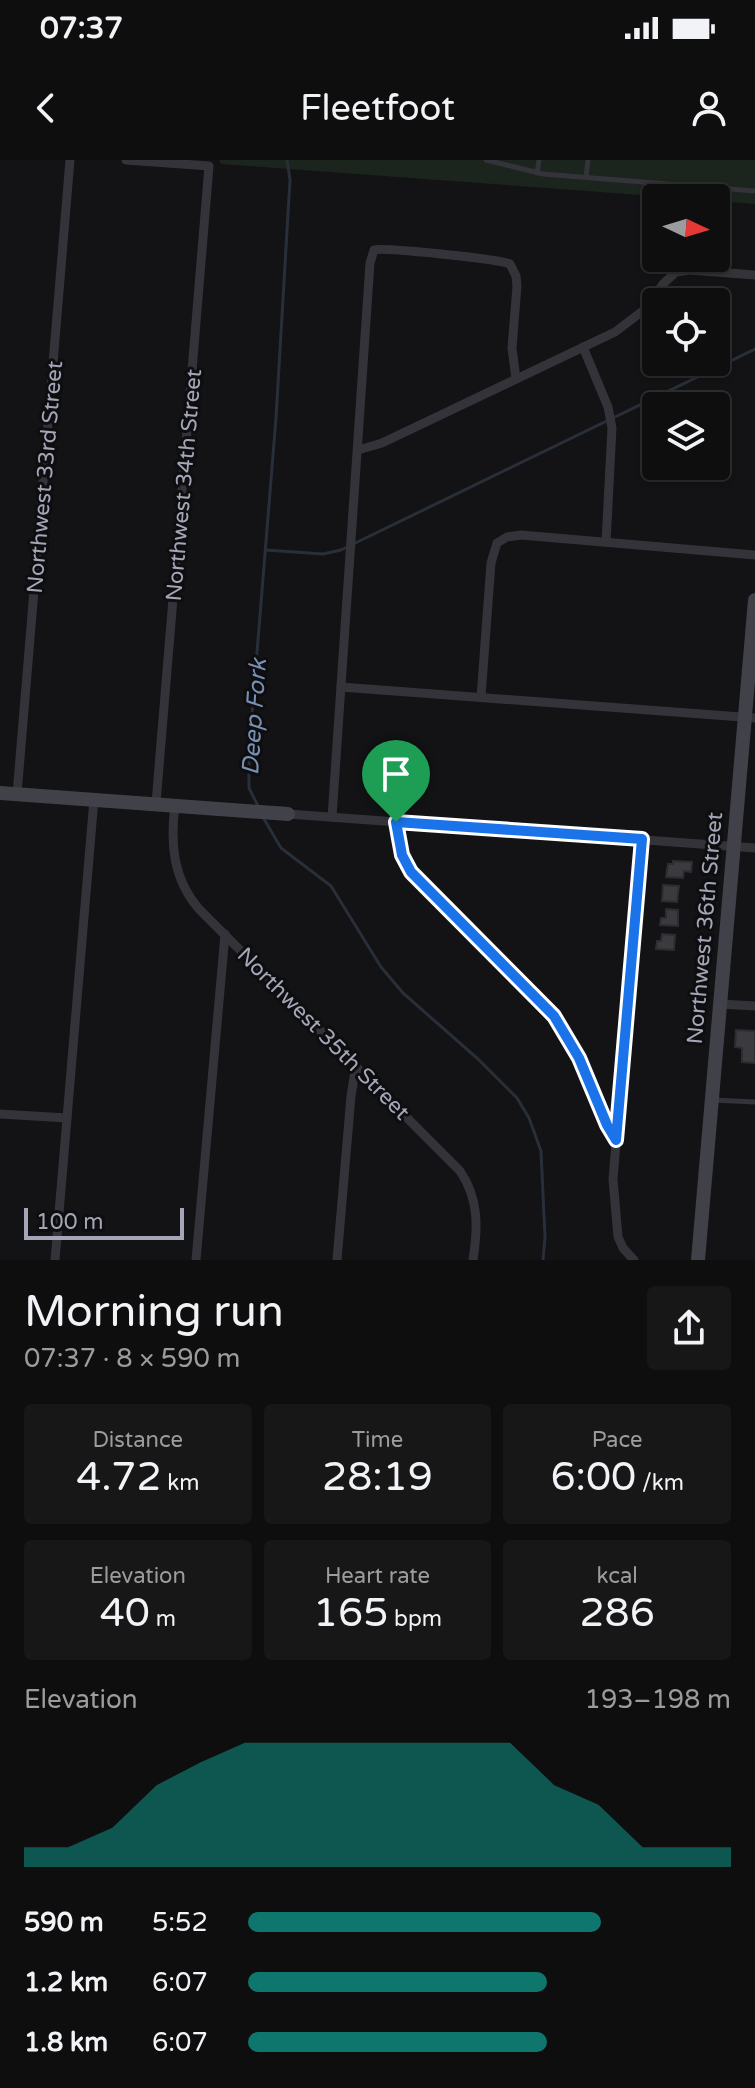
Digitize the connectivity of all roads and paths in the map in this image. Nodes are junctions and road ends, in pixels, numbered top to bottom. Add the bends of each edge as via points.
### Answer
1 (70, 160) edge
2 (126, 160) edge
3 (486, 160) edge
4 (539, 160) edge
5 (588, 160) edge
6 (537, 173) junction
7 (586, 177) junction
8 (755, 191) edge
9 (755, 275) edge
10 (583, 347) junction
11 (516, 379) junction
12 (358, 450) junction
13 (606, 542) junction
14 (755, 555) edge
15 (755, 600) edge
16 (341, 687) junction
17 (481, 697) junction
18 (750, 717) edge
19 (0, 793) edge
20 (17, 794) junction
21 (94, 799) junction
22 (156, 803) junction
23 (175, 805) junction
24 (288, 814) joint
25 (332, 817) junction
26 (396, 822) junction
27 (642, 839) junction
28 (734, 846) junction
29 (755, 848) edge
30 (225, 934) junction
31 (720, 1004) junction
32 (755, 1006) edge
33 (356, 1065) junction
34 (712, 1100) junction
35 (755, 1102) edge
36 (0, 1114) edge
37 (67, 1118) junction
38 (616, 1140) junction
39 (55, 1260) edge
40 (196, 1260) edge
41 (337, 1260) edge
42 (473, 1260) edge
43 (634, 1260) edge
44 (698, 1260) edge

1 - 20 street, Northwest 33rd Street
2 - 22 street, Northwest 34th Street via 209,166
3 - 6 lane
4 - 6 lane
5 - 7 lane
6 - 7 lane
7 - 8 lane
9 - 10 street via 676,272 631,323
10 - 11 street
10 - 13 street via 612,428
11 - 12 street
11 - 12 street via 512,348 517,286 510,264 374,250
12 - 16 street
13 - 14 street
13 - 17 street via 521,535 497,543
15 - 18 main road, Northwest 36th Street
16 - 17 street
16 - 25 street
17 - 18 street
18 - 28 main road, Northwest 36th Street
19 - 20 main road
20 - 21 main road
21 - 22 main road
21 - 37 street
22 - 23 main road
23 - 24 main road
23 - 30 street, Northwest 35th Street via 179,879
24 - 25 street
25 - 26 street
26 - 27 street
26 - 38 street via 411,872 554,1016
27 - 28 street
27 - 38 street
28 - 29 street
28 - 31 main road, Northwest 36th Street
30 - 33 street, Northwest 35th Street
30 - 40 street
31 - 32 street
31 - 34 main road, Northwest 36th Street
33 - 41 street
33 - 42 street, Northwest 35th Street via 466,1179 477,1215
34 - 35 lane
34 - 44 main road, Northwest 36th Street
36 - 37 street
37 - 39 street
38 - 43 street via 615,1217 623,1248

